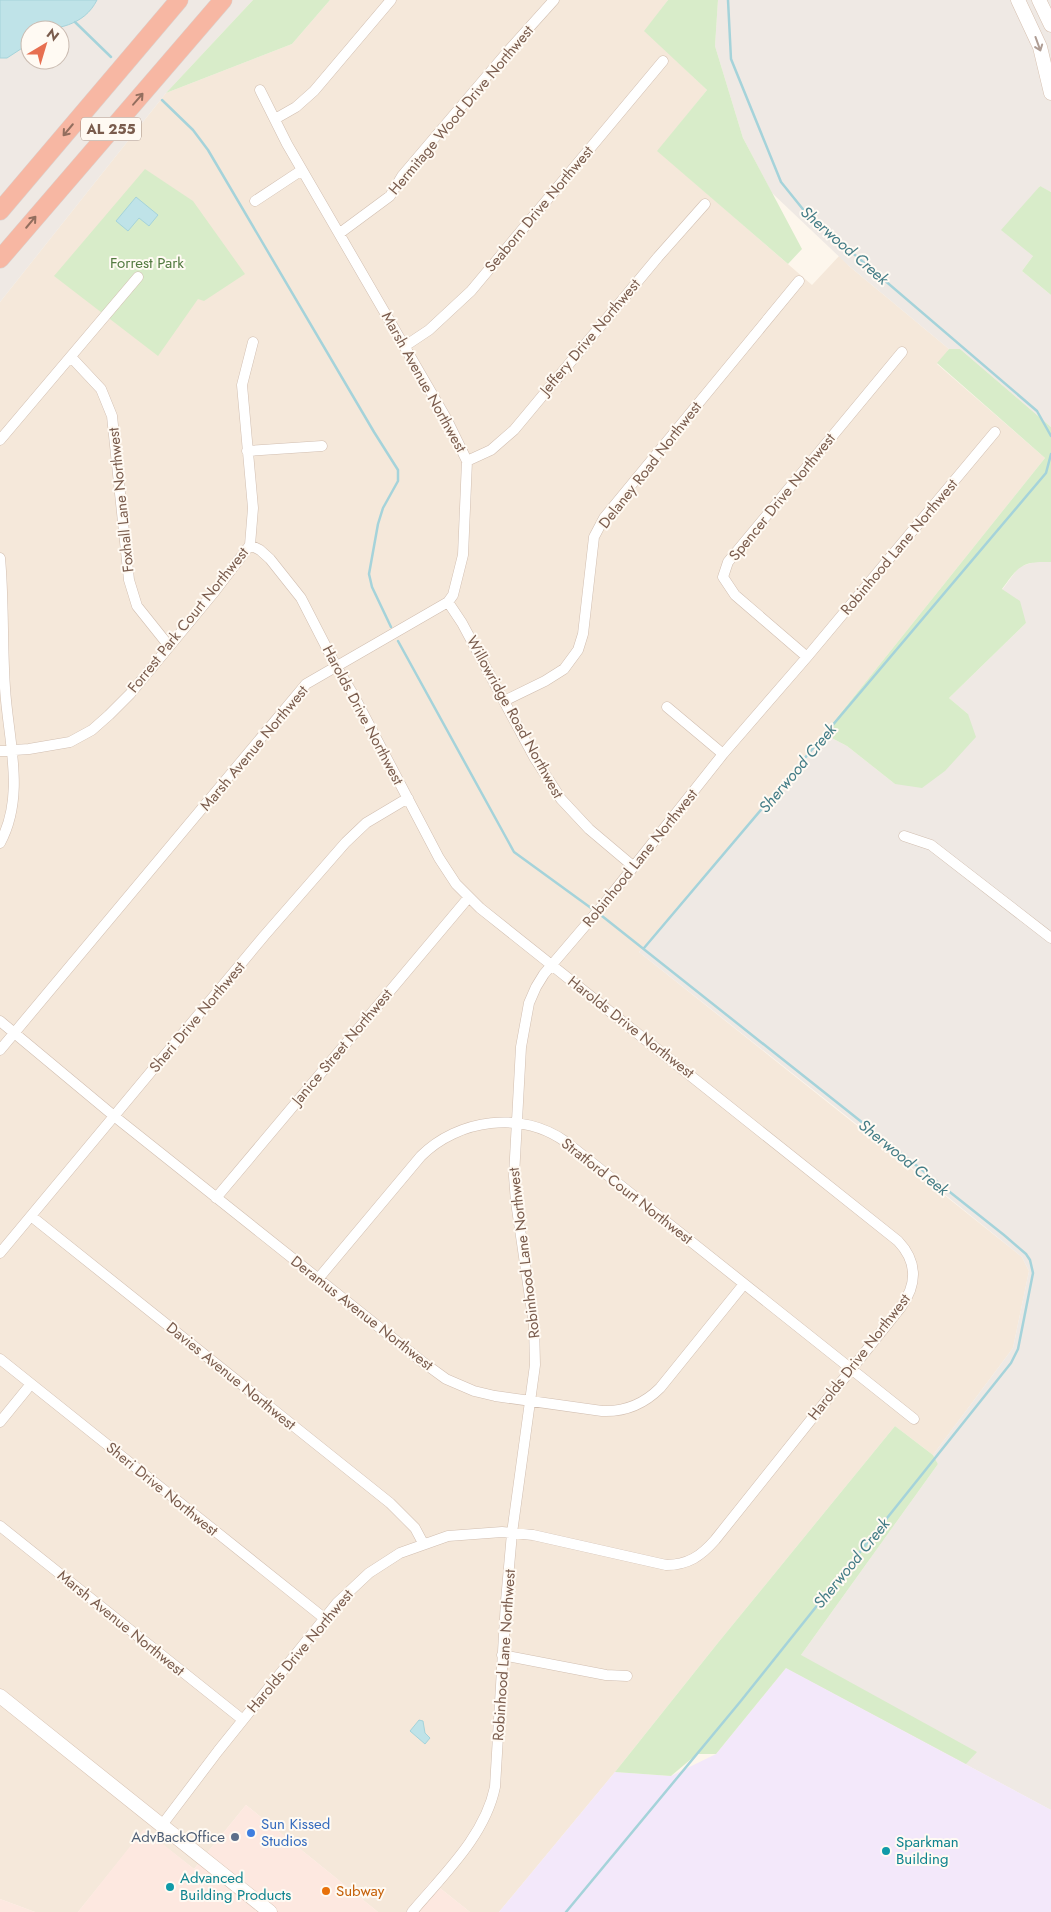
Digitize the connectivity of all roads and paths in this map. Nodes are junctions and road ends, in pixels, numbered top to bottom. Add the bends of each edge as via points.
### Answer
1 (165, 0) edge
2 (179, 0) edge
3 (223, 0) edge
4 (391, 0) edge
5 (554, 0) edge
6 (1018, 0) edge
7 (1039, 0) edge
8 (1051, 25) edge
9 (132, 54) junction
10 (663, 61) dead end
11 (260, 90) dead end
12 (1051, 93) edge
13 (274, 119) junction
14 (302, 170) junction
15 (255, 200) dead end
16 (705, 204) dead end
17 (0, 211) edge
18 (340, 232) junction
19 (0, 259) edge
20 (138, 276) dead end
21 (799, 281) dead end
22 (253, 342) dead end
23 (405, 346) junction
24 (902, 352) dead end
25 (71, 357) junction
26 (995, 432) dead end
27 (0, 440) edge
28 (322, 446) dead end
29 (247, 451) junction
30 (468, 461) junction
31 (250, 545) junction
32 (0, 558) edge
33 (448, 602) junction
34 (169, 646) junction
35 (807, 657) junction
36 (336, 666) junction
37 (504, 701) junction
38 (666, 707) dead end
39 (12, 750) junction
40 (0, 751) edge
41 (723, 754) junction
42 (408, 798) junction
43 (904, 836) dead end
44 (0, 842) edge
45 (634, 867) junction
46 (468, 897) junction
47 (1051, 938) edge
48 (552, 964) junction
49 (0, 1020) edge
50 (15, 1033) junction
51 (0, 1050) edge
52 (114, 1116) junction
53 (516, 1123) junction
54 (216, 1198) junction
55 (31, 1216) junction
56 (0, 1253) edge
57 (318, 1279) junction
58 (744, 1284) junction
59 (0, 1359) edge
60 (851, 1369) junction
61 (31, 1384) junction
62 (530, 1401) junction
63 (914, 1419) dead end
64 (0, 1422) edge
65 (0, 1526) edge
66 (512, 1532) junction
67 (423, 1544) junction
68 (324, 1618) junction
69 (502, 1654) junction
70 (627, 1676) dead end
71 (0, 1696) edge
72 (243, 1720) junction
73 (162, 1825) junction
74 (270, 1912) edge
75 (412, 1912) edge

1 - 9 highway
2 - 9 highway, AL 255
19 -> 3 highway, AL 255
4 - 13 street via 314,91 296,107
5 - 18 street, Hermitage Wood Drive Northwest via 402,176 390,196
6 -> 12 main road via 1040,47
7 - 8 main road
9 -> 17 highway, AL 255
10 - 23 street, Seaborn Drive Northwest via 471,291 429,330
11 - 13 street, Marsh Avenue Northwest
13 - 14 street, Marsh Avenue Northwest
14 - 15 street
14 - 18 street, Marsh Avenue Northwest
16 - 30 street, Jeffery Drive Northwest via 514,430 491,450
18 - 23 street, Marsh Avenue Northwest
20 - 25 street
21 - 37 street, Delaney Road Northwest via 604,518 594,537 583,634 578,650 564,669
22 - 29 street, Forrest Park Court Northwest via 242,385
23 - 30 street, Marsh Avenue Northwest
24 - 35 street, Spencer Drive Northwest via 728,562 723,577 754,614
25 - 27 street
25 - 34 street, Foxhall Lane Northwest via 101,389 112,416 129,580 137,606
26 - 35 street, Robinhood Lane Northwest
28 - 29 street
29 - 31 street, Forrest Park Court Northwest via 252,508
30 - 33 street, Marsh Avenue Northwest via 463,554 453,596
31 - 34 street, Forrest Park Court Northwest
31 - 36 street, Harolds Drive Northwest via 264,553 306,605
32 - 39 street via 5,690
33 - 36 street, Marsh Avenue Northwest
33 - 37 street, Willowridge Road Northwest
34 - 39 street, Forrest Park Court Northwest via 130,694 92,730 70,742
35 - 41 street, Robinhood Lane Northwest
36 - 42 street, Harolds Drive Northwest
36 - 50 street, Marsh Avenue Northwest via 306,684
37 - 45 street, Willowridge Road Northwest via 561,800 588,829
38 - 41 street
39 - 40 street, Forrest Park Court Northwest
39 - 44 street via 15,774 13,807
41 - 45 street, Robinhood Lane Northwest
42 - 46 street, Harolds Drive Northwest via 442,863
42 - 52 street, Sheri Drive Northwest via 374,817 350,837
43 - 47 street via 931,845
45 - 48 street, Robinhood Lane Northwest
46 - 48 street, Harolds Drive Northwest
46 - 54 street, Janice Street Northwest
48 - 53 street, Robinhood Lane Northwest via 536,987 527,1011
48 - 60 street, Harolds Drive Northwest via 903,1246 912,1266 911,1291
49 - 50 street, Deramus Avenue Northwest
50 - 51 street, Marsh Avenue Northwest
50 - 52 street, Deramus Avenue Northwest
52 - 54 street, Deramus Avenue Northwest
52 - 55 street, Sheri Drive Northwest
53 - 57 street, Stratford Court Northwest via 471,1126 436,1142
53 - 58 street, Stratford Court Northwest via 542,1128 559,1137
53 - 62 street, Robinhood Lane Northwest via 515,1191 535,1338
54 - 57 street, Deramus Avenue Northwest
55 - 56 street, Sheri Drive Northwest
55 - 67 street, Davies Avenue Northwest via 390,1503 415,1528
57 - 62 street, Deramus Avenue Northwest via 446,1379 474,1391
58 - 60 street, Stratford Court Northwest
58 - 62 street, Deramus Avenue Northwest via 660,1388 641,1403 611,1412
59 - 61 street, Sheri Drive Northwest
60 - 63 street, Stratford Court Northwest
60 - 66 street, Harolds Drive Northwest via 715,1540 690,1561 666,1565
61 - 64 street
61 - 68 street, Sheri Drive Northwest
62 - 66 street, Robinhood Lane Northwest
65 - 72 street, Marsh Avenue Northwest
66 - 67 street, Harolds Drive Northwest via 456,1534
66 - 69 street, Robinhood Lane Northwest
67 - 68 street, Harolds Drive Northwest via 376,1568 348,1590
68 - 72 street, Harolds Drive Northwest
69 - 70 street via 606,1675
69 - 75 street, Robinhood Lane Northwest via 497,1773 490,1805 475,1835
71 - 73 main road
72 - 73 street, Harolds Drive Northwest
73 - 74 main road

